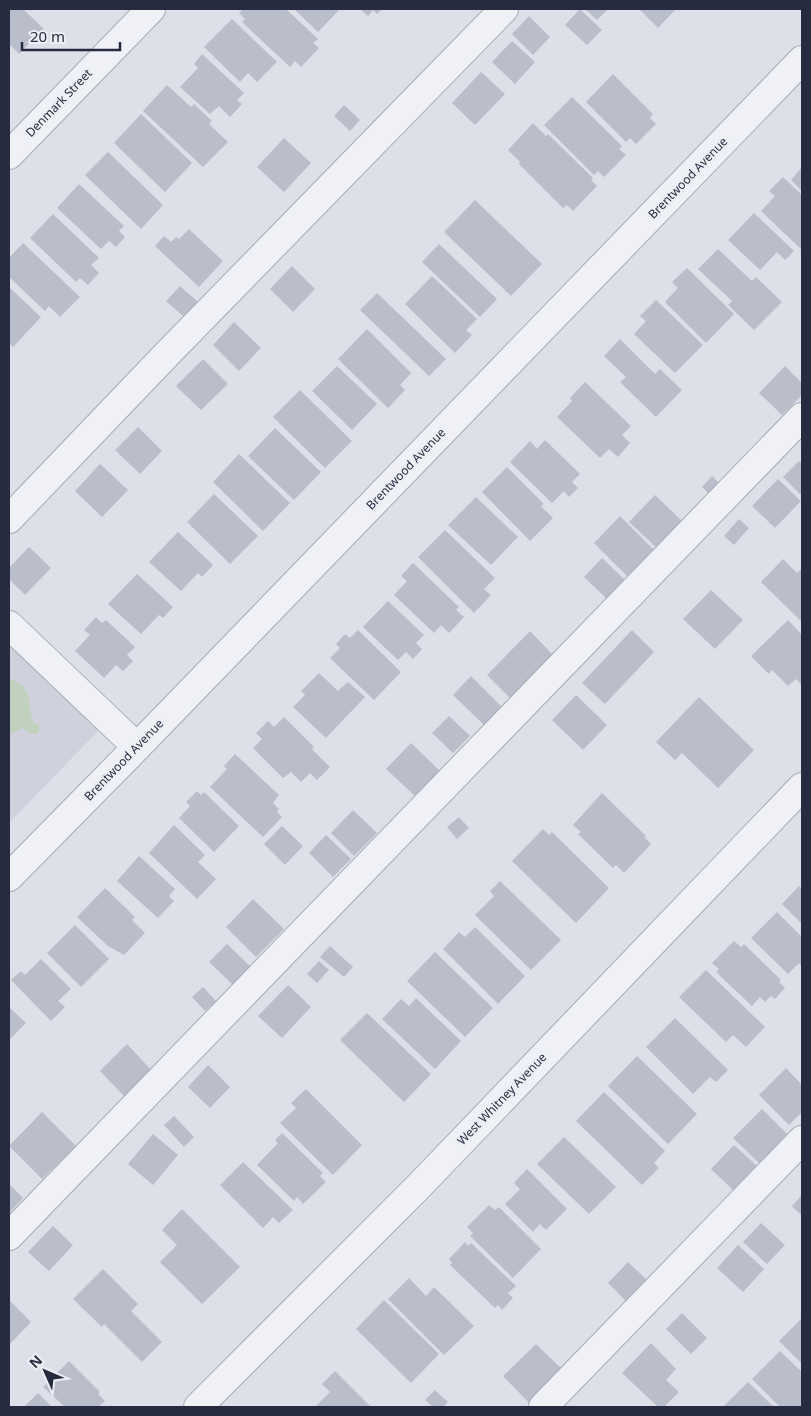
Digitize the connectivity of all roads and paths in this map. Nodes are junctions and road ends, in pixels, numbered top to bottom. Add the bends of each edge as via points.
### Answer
1 (151, 9) edge
2 (504, 9) edge
3 (802, 60) edge
4 (9, 155) edge
5 (802, 417) edge
6 (9, 519) edge
7 (9, 625) edge
8 (137, 747) junction
9 (802, 787) edge
10 (9, 877) edge
11 (802, 1140) edge
12 (9, 1236) edge
13 (198, 1407) edge
14 (543, 1407) edge

1 - 4 street, Denmark Street
2 - 6 street
3 - 8 street, Brentwood Avenue
5 - 12 street
7 - 8 street
8 - 10 street, Brentwood Avenue
9 - 13 street, West Whitney Avenue via 418,1188
11 - 14 street

